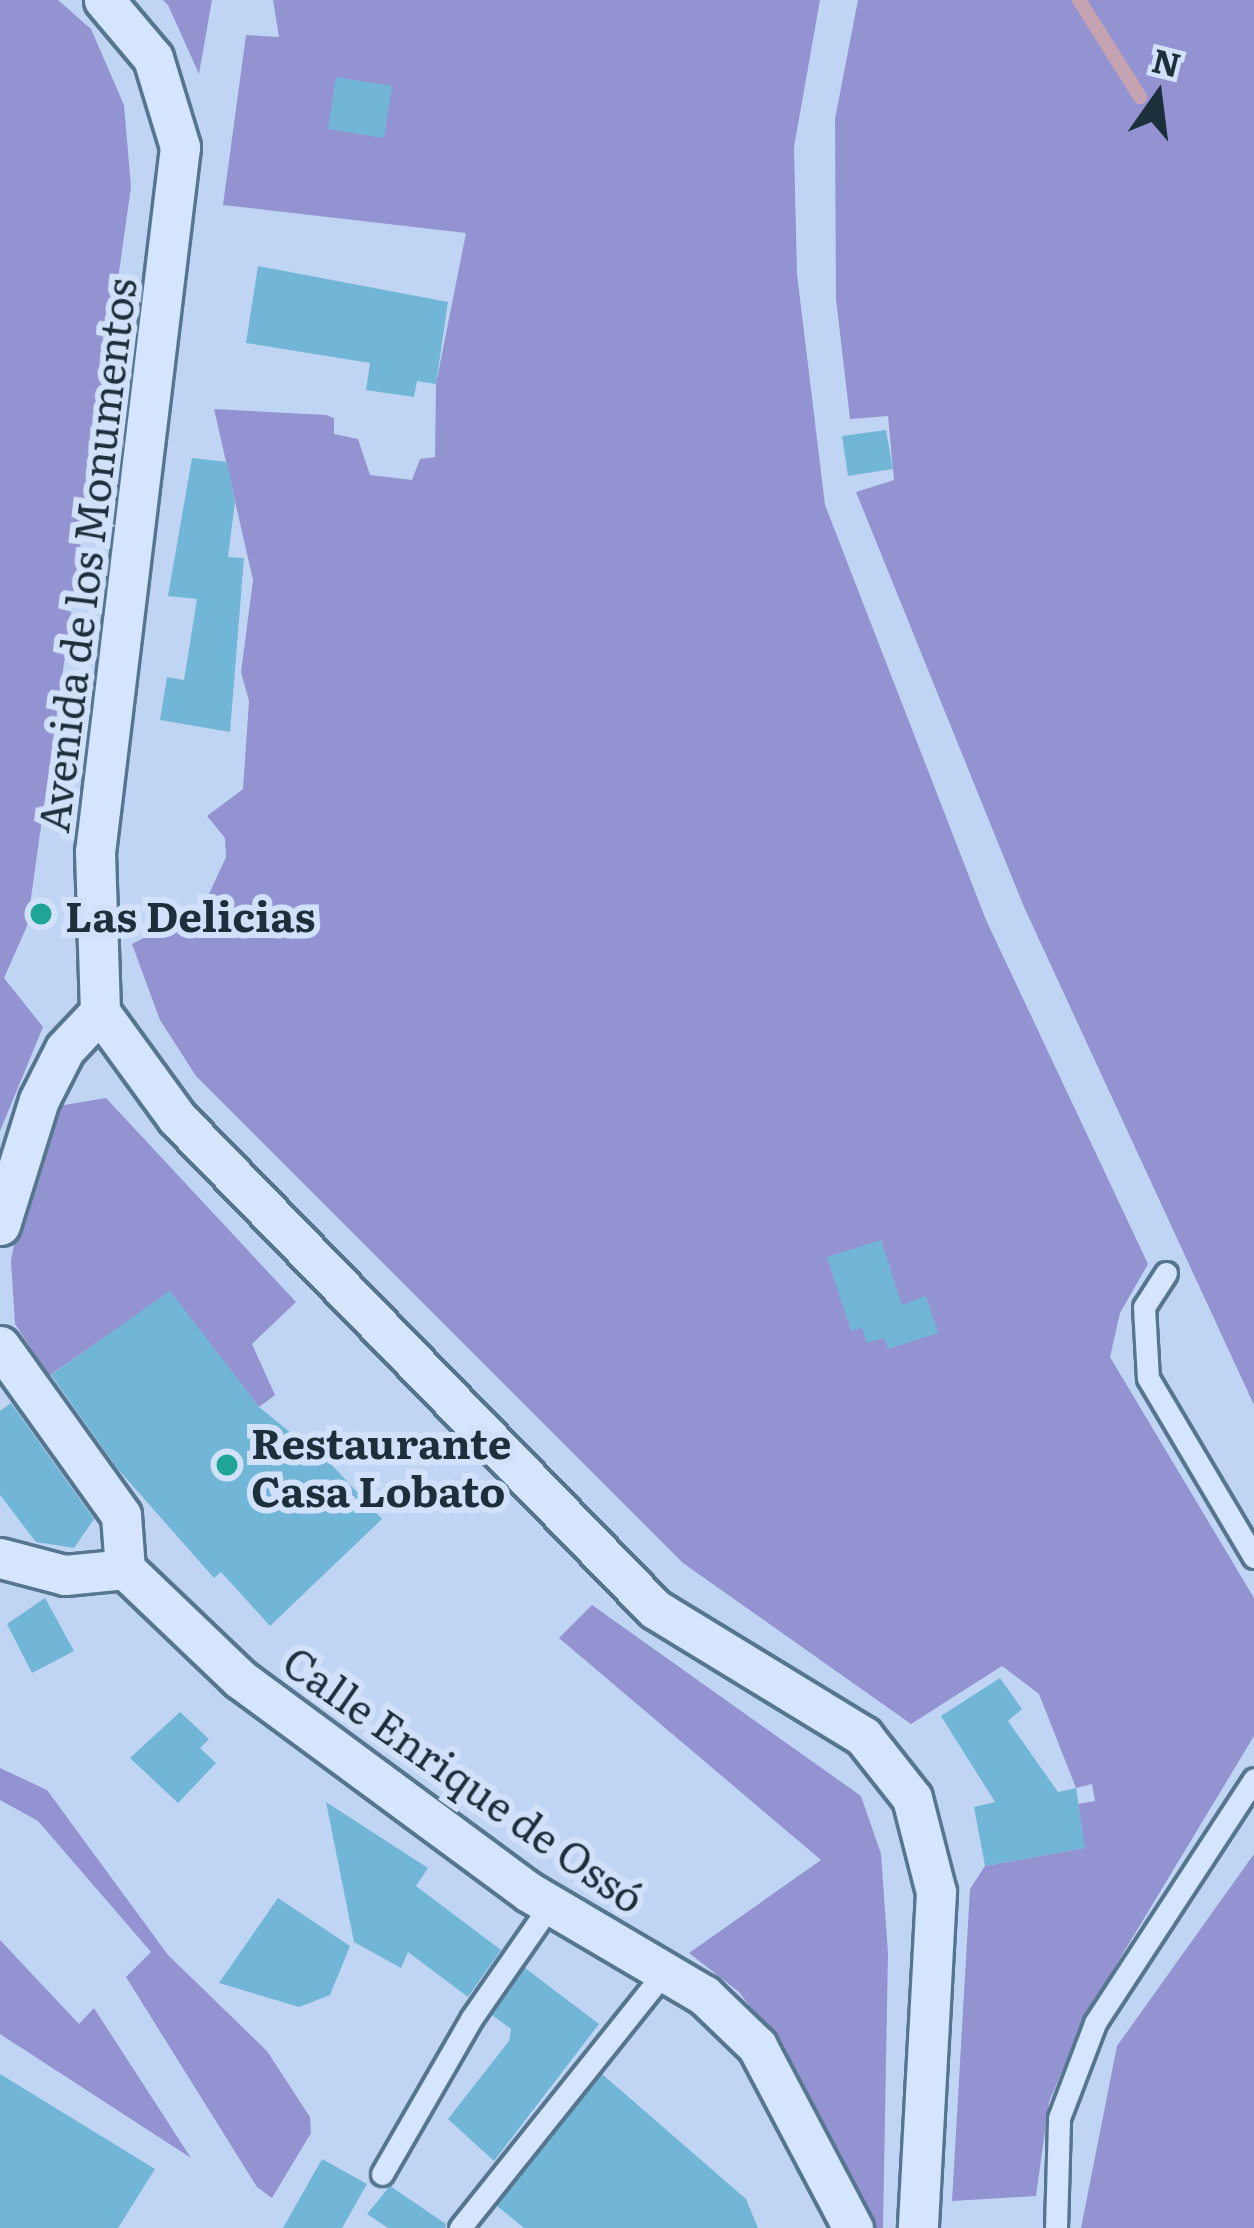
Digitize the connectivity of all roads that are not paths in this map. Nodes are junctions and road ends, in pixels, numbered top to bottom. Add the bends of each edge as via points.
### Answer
1 (104, 0) edge
2 (100, 1012) junction
3 (0, 1225) edge
4 (1166, 1273) dead end
5 (0, 1346) edge
6 (1254, 1557) edge
7 (0, 1558) edge
8 (125, 1569) junction
9 (1254, 1779) edge
10 (550, 1904) junction
11 (664, 1972) junction
12 (382, 2174) dead end
13 (460, 2228) edge
14 (854, 2228) edge
15 (918, 2228) edge
16 (1056, 2228) edge

1 - 2 street, Avenida de los Monumentos via 152,58 180,147 94,852
2 - 3 street via 65,1049 39,1100
2 - 15 street via 177,1118 655,1609 862,1736 912,1798 935,1892
4 - 6 lane via 1144,1306 1148,1378
5 - 8 street via 121,1515
7 - 8 street via 65,1575
8 - 10 street, Calle Enrique de Ossó via 240,1679
9 - 16 lane via 1095,2023 1059,2118
10 - 11 street, Calle Enrique de Ossó
10 - 12 lane via 471,2019
11 - 13 lane
11 - 14 street, Calle Enrique de Ossó via 704,1995 757,2046

